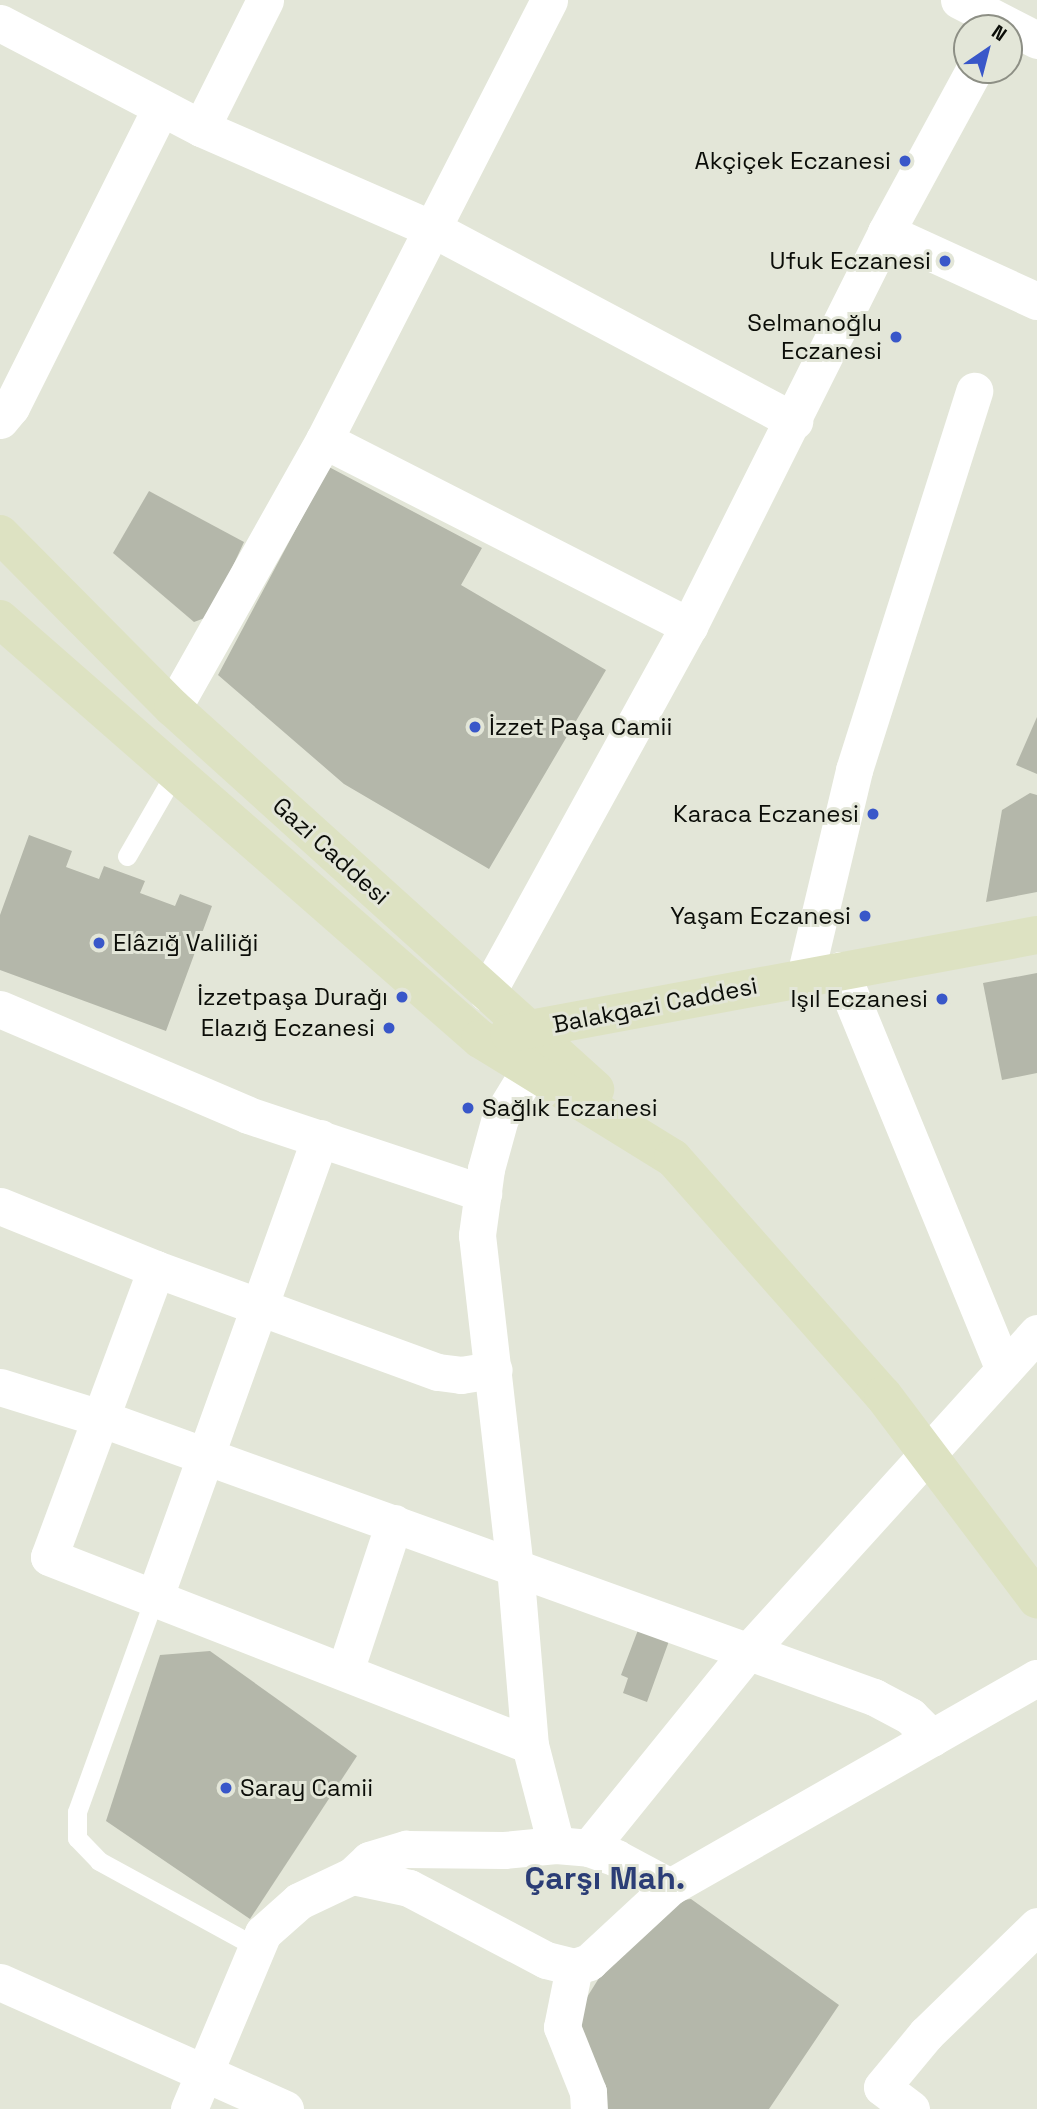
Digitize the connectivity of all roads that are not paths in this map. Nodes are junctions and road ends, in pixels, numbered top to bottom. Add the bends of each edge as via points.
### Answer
1 (265, 0) edge
2 (549, 0) edge
3 (960, 0) edge
4 (995, 14) edge
5 (0, 23) edge
6 (966, 84) edge
7 (161, 107) junction
8 (201, 128) junction
9 (435, 230) junction
10 (886, 232) junction
11 (1037, 301) edge
12 (974, 391) dead end
13 (0, 420) edge
14 (794, 421) junction
15 (324, 440) junction
16 (0, 534) edge
17 (0, 620) edge
18 (689, 626) junction
19 (173, 708) junction
20 (176, 773) junction
21 (127, 856) dead end
22 (1037, 935) edge
23 (822, 973) junction
24 (487, 993) junction
25 (0, 1009) edge
26 (529, 1029) junction
27 (480, 1039) junction
28 (530, 1069) junction
29 (320, 1138) junction
30 (673, 1158) junction
31 (483, 1193) junction
32 (0, 1206) edge
33 (156, 1269) junction
34 (263, 1307) junction
35 (1037, 1334) edge
36 (494, 1370) junction
37 (1004, 1370) junction
38 (0, 1387) edge
39 (100, 1418) junction
40 (926, 1454) junction
41 (206, 1456) junction
42 (394, 1523) junction
43 (515, 1567) junction
44 (154, 1600) junction
45 (1037, 1600) edge
46 (747, 1653) junction
47 (345, 1671) junction
48 (1037, 1678) edge
49 (932, 1738) junction
50 (530, 1745) junction
51 (573, 1847) junction
52 (352, 1876) junction
53 (670, 1887) junction
54 (1037, 1926) edge
55 (254, 1946) junction
56 (574, 1967) junction
57 (0, 1982) edge
58 (204, 2072) junction
59 (189, 2109) edge
60 (285, 2109) edge
61 (589, 2109) edge
62 (911, 2109) edge

1 - 8 street
2 - 9 street
3 - 4 street
5 - 7 street
6 - 10 street
7 - 8 street
7 - 13 street via 11,407
8 - 9 street
9 - 14 street
9 - 15 street
10 - 11 street
10 - 14 street
12 - 23 street via 854,770
14 - 18 street
15 - 18 street
15 - 19 street
16 - 19 main road, Gazi Caddesi
17 - 20 main road
18 - 24 street
19 - 24 main road, Gazi Caddesi
20 - 21 lane
20 - 27 main road
22 - 23 main road, Balakgazi Caddesi
23 - 26 main road, Balakgazi Caddesi
23 - 37 street
24 - 26 main road, Gazi Caddesi
25 - 29 street via 248,1115
26 - 27 main road, Balakgazi Caddesi
26 - 30 main road, Gazi Caddesi
27 - 28 main road
28 - 30 main road
28 - 31 street via 500,1118
29 - 31 street
29 - 34 street
30 - 40 main road via 883,1395
31 - 36 street via 477,1235
32 - 33 street
33 - 34 street
33 - 39 street
34 - 36 street via 438,1372 461,1375
34 - 41 street
35 - 37 street
36 - 43 street
37 - 40 street
38 - 39 street
39 - 41 street
39 - 44 street via 48,1557
40 - 45 main road
40 - 46 street
41 - 42 street
41 - 44 street
42 - 43 street
42 - 47 street
43 - 46 street
43 - 50 street
44 - 47 street
44 - 55 lane via 77,1812 78,1838 99,1861
46 - 49 street via 892,1706
46 - 51 street
47 - 50 street
48 - 49 street
49 - 53 street
50 - 51 street
51 - 52 street via 407,1849 369,1860
51 - 53 street
52 - 55 street via 299,1901
52 - 56 street via 409,1888 546,1960
53 - 56 street via 595,1957
54 - 62 street via 926,2034 882,2087
55 - 58 street
56 - 61 street via 562,2027 588,2092
57 - 58 street
58 - 59 street
58 - 60 street

